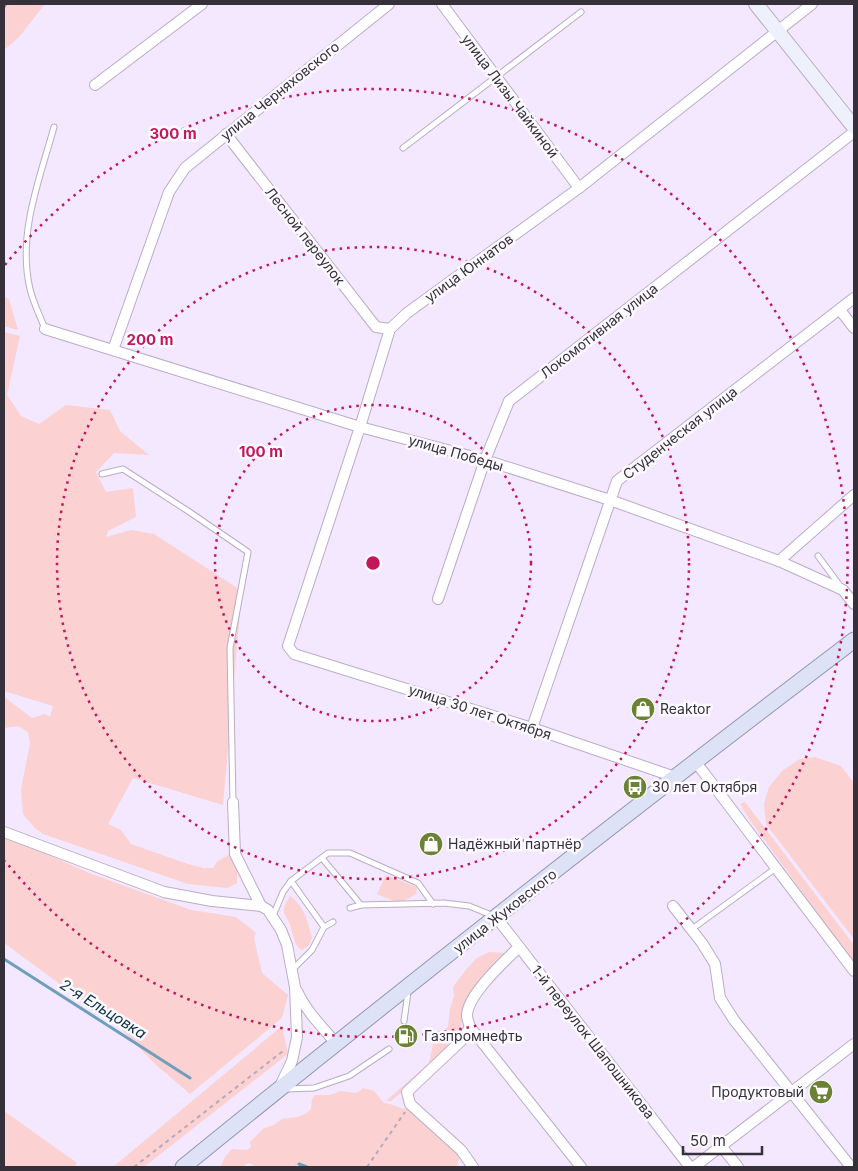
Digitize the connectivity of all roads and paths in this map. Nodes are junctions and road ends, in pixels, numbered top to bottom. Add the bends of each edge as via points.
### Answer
1 (202, 4) edge
2 (389, 4) edge
3 (442, 4) edge
4 (756, 4) edge
5 (812, 4) edge
6 (581, 12) dead end
7 (777, 31) junction
8 (496, 77) junction
9 (95, 84) dead end
10 (54, 127) dead end
11 (854, 127) edge
12 (854, 132) edge
13 (226, 134) junction
14 (403, 148) dead end
15 (579, 188) junction
16 (854, 298) edge
17 (840, 310) junction
18 (854, 328) edge
19 (45, 329) joint
20 (390, 330) junction
21 (113, 350) junction
22 (360, 427) junction
23 (485, 460) junction
24 (102, 474) dead end
25 (854, 495) edge
26 (610, 500) junction
27 (818, 556) dead end
28 (779, 562) junction
29 (843, 590) junction
30 (438, 599) dead end
31 (854, 604) edge
32 (854, 640) edge
33 (288, 646) joint
34 (532, 728) junction
35 (695, 761) junction
36 (675, 777) junction
37 (233, 802) joint
38 (6, 835) edge
39 (322, 858) junction
40 (776, 868) junction
41 (291, 881) junction
42 (433, 904) junction
43 (361, 905) junction
44 (261, 906) junction
45 (672, 906) dead end
46 (350, 908) dead end
47 (274, 916) junction
48 (496, 917) junction
49 (333, 922) dead end
50 (324, 927) junction
51 (691, 930) junction
52 (519, 947) junction
53 (293, 969) junction
54 (854, 971) edge
55 (295, 987) junction
56 (408, 988) junction
57 (404, 1021) dead end
58 (470, 1027) junction
59 (297, 1037) junction
60 (336, 1043) junction
61 (854, 1044) edge
62 (389, 1049) dead end
63 (278, 1090) junction
64 (792, 1091) junction
65 (410, 1104) junction
66 (721, 1146) junction
67 (134, 1167) edge
68 (183, 1167) edge
69 (367, 1167) edge
70 (473, 1167) edge
71 (581, 1167) edge
72 (690, 1167) edge
73 (694, 1167) edge
74 (738, 1167) edge
75 (851, 1167) edge

1 - 9 street
2 - 13 street, улица Черняховского
3 - 8 street, улица Лизы Чайкиной
4 - 7 street
5 - 7 street, улица Юннатов
6 - 8 lane
7 - 11 street
7 - 15 street, улица Юннатов
8 - 14 lane
8 - 15 street, улица Лизы Чайкиной
10 - 19 lane via 28,219 26,258 30,289
12 - 23 street, Локомотивная улица via 509,401
13 - 20 street, Лесной переулок via 376,327
13 - 21 street, улица Черняховского via 185,168 169,192
15 - 20 street, улица Юннатов via 406,313
16 - 17 street, Студенческая улица
17 - 18 street
17 - 26 street, Студенческая улица via 617,481
19 - 21 street, улица Победы
20 - 22 street, улица Юннатов
21 - 22 street, улица Победы
22 - 23 street, улица Победы
22 - 33 street, улица Юннатов
23 - 26 street, улица Победы
23 - 30 street, Локомотивная улица
24 - 37 lane via 123,469 248,552 230,648
25 - 28 street
26 - 28 street, улица Победы
26 - 34 street, Студенческая улица
27 - 29 lane
28 - 29 street, улица Победы
29 - 31 street, улица Победы
32 - 35 main road, улица Жуковского
33 - 34 street, улица 30 лет Октября via 294,654
34 - 36 street, улица 30 лет Октября
35 - 36 main road, улица Жуковского
35 - 40 street
36 - 48 main road, улица Жуковского
37 - 44 street via 235,854
38 - 44 street via 164,892
39 - 41 lane
39 - 42 lane via 328,853 350,853 418,882
39 - 43 lane
40 - 51 lane
40 - 54 street
41 - 47 lane
41 - 50 lane
42 - 43 lane
42 - 48 lane via 469,906
43 - 46 lane
44 - 47 street
45 - 51 street
47 - 53 street
48 - 52 street, 1-й переулок Шапошникова
48 - 56 main road, улица Жуковского
49 - 50 lane
50 - 53 lane via 312,950
51 - 64 street via 715,964 720,998
52 - 58 street via 487,979 473,1000 467,1014
52 - 72 street, 1-й переулок Шапошникова
53 - 55 street
55 - 59 street
55 - 60 street via 309,1011
56 - 57 lane
56 - 60 main road, улица Жуковского
58 - 65 street via 462,1041 407,1092
58 - 71 street
59 - 63 street via 292,1061
59 - 67 path via 272,1061
60 - 63 main road, улица Жуковского
61 - 64 street
62 - 63 lane via 349,1076 314,1088
63 - 68 main road, улица Жуковского
64 - 66 street
64 - 75 street
65 - 69 path
65 - 70 street via 461,1150
66 - 73 street
66 - 74 street

